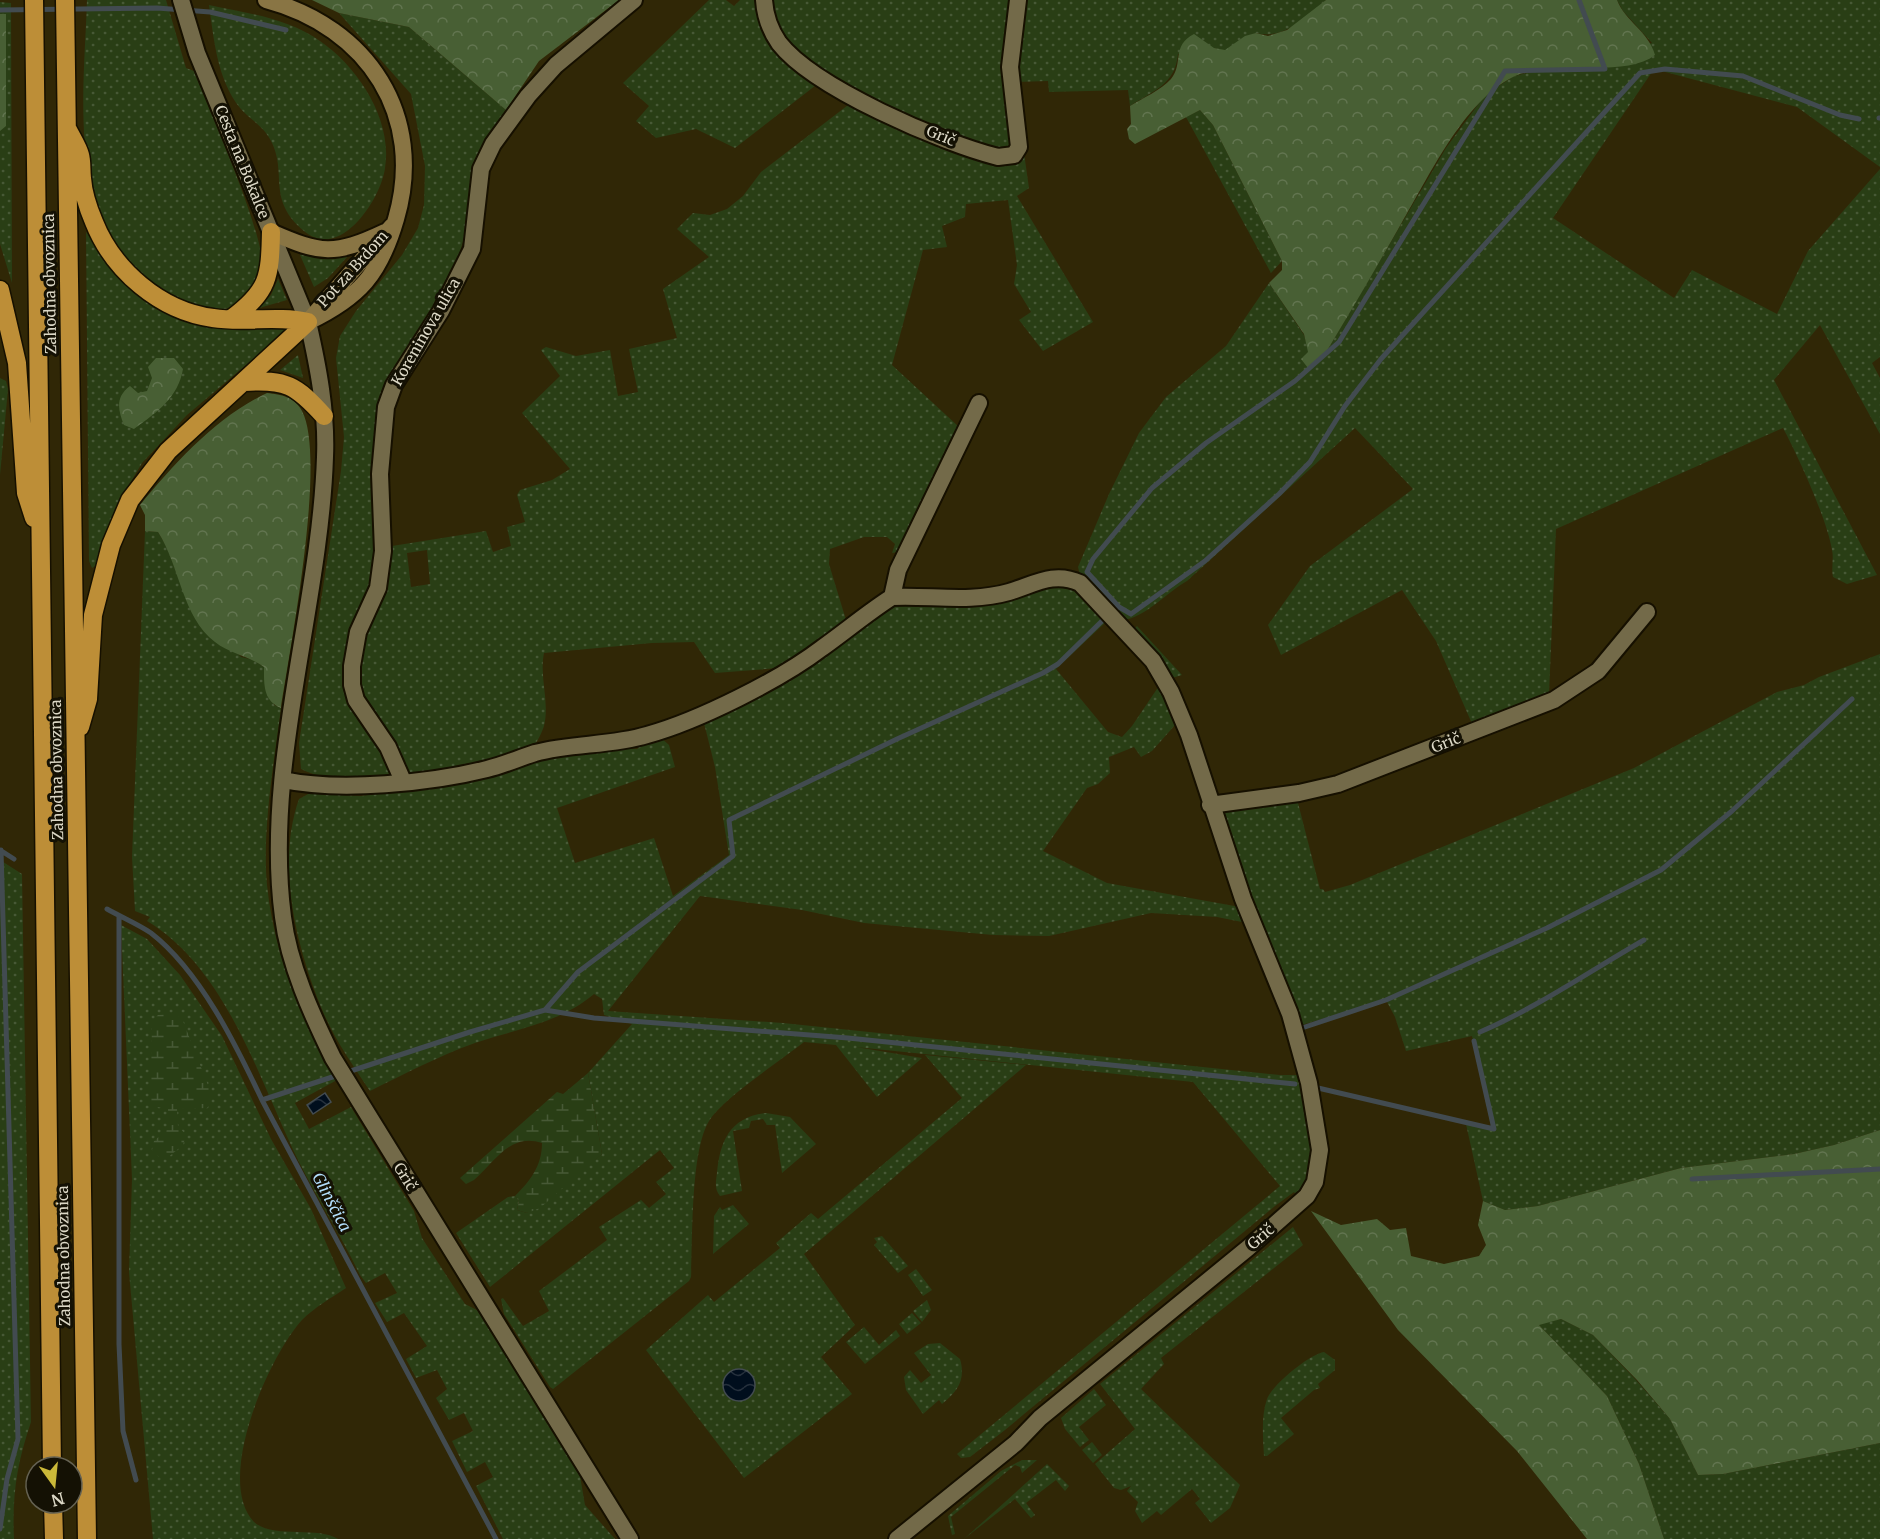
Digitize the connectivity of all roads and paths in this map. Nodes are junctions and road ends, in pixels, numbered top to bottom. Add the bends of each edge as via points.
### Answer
1 (34, 0) edge
2 (65, 0) edge
3 (181, 0) edge
4 (266, 0) edge
5 (634, 0) edge
6 (764, 0) edge
7 (1018, 0) edge
8 (66, 125) junction
9 (392, 225) junction
10 (271, 232) junction
11 (0, 290) edge
12 (231, 319) junction
13 (308, 322) junction
14 (244, 382) junction
15 (980, 403) dead end
16 (324, 416) junction
17 (40, 537) junction
18 (892, 597) junction
19 (1647, 612) dead end
20 (74, 746) junction
21 (284, 780) junction
22 (403, 781) junction
23 (1210, 805) junction
24 (52, 1455) edge
25 (53, 1515) edge
26 (54, 1539) edge
27 (87, 1539) edge
28 (630, 1539) edge
29 (897, 1539) edge

1 - 17 highway, Zahodna obvoznica
2 - 8 highway, Zahodna obvoznica
3 - 10 street, Cesta na Bokalce via 197,53
4 - 9 main road, Pot za Brdom via 307,15 334,31 357,50 384,84 398,116 404,147 404,183
5 - 22 street, Koreninova ulica via 556,65 493,144 481,169 472,249 441,311 394,385 386,407 380,474 383,551 378,588 358,632 352,684 356,700 388,747
6 - 7 street, Grič via 770,28 780,44 804,66 906,122 998,157 1014,155 1018,147 1010,67
8 - 12 highway via 80,154 83,189 94,224 119,263 166,303 201,316
8 - 20 highway, Zahodna obvoznica
9 - 10 main road via 361,243 324,251
9 - 13 main road, Pot za Brdom
10 - 12 highway via 265,287
10 - 13 street, Cesta na Bokalce
11 - 17 highway via 20,391 26,493
12 - 13 highway via 277,317
13 - 14 highway
13 - 16 street, Cesta na Bokalce
14 - 16 highway via 271,380 292,386
14 - 20 highway via 168,451 125,511 111,545 93,615 88,699
15 - 18 street via 898,570
16 - 21 street, Grič via 326,455 319,537
17 - 24 highway, Zahodna obvoznica
18 - 22 street via 802,662 680,724 636,738 566,746 466,774
18 - 23 street, Grič via 982,597 1053,577 1080,583 1153,661 1171,692
19 - 23 street, Grič via 1598,671 1554,700 1338,784
20 - 27 highway, Zahodna obvoznica
21 - 22 street via 316,785
21 - 28 street, Grič via 279,876 283,920 312,1016 349,1085
23 - 29 street, Grič via 1290,1014 1316,1117 1320,1150 1315,1182 1307,1196 1248,1248
25 - 26 highway

